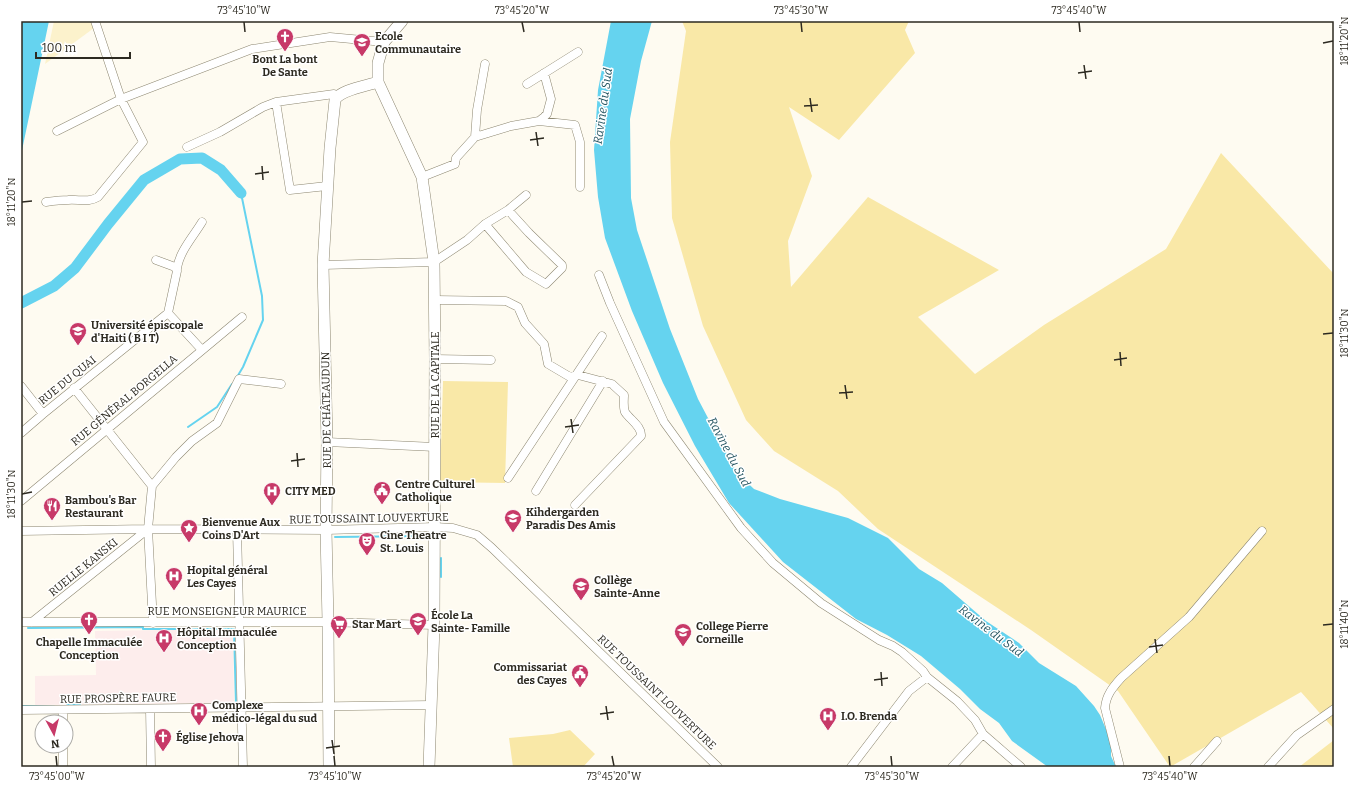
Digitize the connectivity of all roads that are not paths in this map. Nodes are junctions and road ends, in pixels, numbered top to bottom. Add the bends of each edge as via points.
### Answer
1 (95, 21) edge
2 (402, 21) edge
3 (384, 42) junction
4 (578, 52) dead end
5 (485, 64) dead end
6 (544, 73) junction
7 (378, 82) junction
8 (527, 84) dead end
9 (336, 97) junction
10 (121, 99) junction
11 (276, 102) junction
12 (539, 121) junction
13 (57, 131) dead end
14 (474, 137) junction
15 (187, 147) dead end
16 (422, 177) junction
17 (328, 186) junction
18 (580, 187) dead end
19 (526, 194) dead end
20 (46, 202) dead end
21 (508, 210) junction
22 (202, 222) dead end
23 (485, 224) junction
24 (156, 260) dead end
25 (434, 262) junction
26 (323, 265) junction
27 (177, 269) junction
28 (599, 275) dead end
29 (434, 300) junction
30 (168, 313) junction
31 (242, 317) dead end
32 (602, 336) dead end
33 (202, 350) junction
34 (435, 359) junction
35 (491, 360) dead end
36 (576, 375) junction
37 (603, 382) junction
38 (281, 384) dead end
39 (21, 386) edge
40 (74, 388) junction
41 (43, 414) junction
42 (107, 429) junction
43 (21, 433) edge
44 (327, 442) junction
45 (435, 447) junction
46 (508, 478) dead end
47 (152, 486) junction
48 (536, 491) dead end
49 (21, 501) edge
50 (574, 505) dead end
51 (435, 526) junction
52 (148, 529) junction
53 (237, 530) junction
54 (326, 530) junction
55 (21, 531) edge
56 (1262, 531) dead end
57 (21, 622) edge
58 (32, 622) junction
59 (328, 622) junction
60 (153, 623) junction
61 (239, 623) junction
62 (434, 625) junction
63 (927, 677) junction
64 (432, 705) junction
65 (330, 706) junction
66 (241, 708) junction
67 (150, 709) junction
68 (1334, 709) edge
69 (21, 710) edge
70 (63, 710) junction
71 (63, 714) edge
72 (983, 734) junction
73 (1216, 741) dead end
74 (63, 754) edge
75 (63, 767) edge
76 (151, 767) edge
77 (243, 767) edge
78 (329, 767) edge
79 (428, 767) edge
80 (718, 767) edge
81 (851, 767) edge
82 (952, 767) edge
83 (1021, 767) edge
84 (1120, 767) edge
85 (1194, 767) edge
86 (1268, 767) edge

1 - 10 street
2 - 3 street, RUE DE LA CAPITALE
3 - 7 street, RUE DE LA CAPITALE via 378,63
3 - 10 street via 330,37 252,49
4 - 6 street
5 - 14 street
6 - 8 street
6 - 12 street via 551,99 547,114
7 - 9 street via 344,92
7 - 16 street, RUE DE LA CAPITALE
9 - 11 street via 334,94
9 - 17 street, RUE DE CHÂTEAUDUN
10 - 13 street
10 - 20 street via 143,142 98,197 88,201
11 - 15 street
11 - 17 street via 290,190
12 - 14 street
12 - 18 street via 575,125 580,142
14 - 16 street via 456,158 455,164
16 - 25 street, RUE DE LA CAPITALE
17 - 26 street, RUE DE CHÂTEAUDUN
19 - 21 street
21 - 23 street
21 - 23 street via 562,265 546,284 522,268
22 - 27 street via 182,254
23 - 25 street via 467,240
24 - 27 street
25 - 26 street
25 - 29 street, RUE DE LA CAPITALE
26 - 44 street, RUE DE CHÂTEAUDUN
27 - 30 street
28 - 63 street via 664,422 734,520 763,553 809,594 842,617 902,652
29 - 34 street, RUE DE LA CAPITALE
29 - 36 street via 512,303 518,308 525,323 544,344 548,364 570,378
30 - 33 street
30 - 40 street, RUE DU QUAI
31 - 33 street, RUE GÉNÉRAL BORGELLA
32 - 36 street
33 - 42 street, RUE GÉNÉRAL BORGELLA
34 - 35 street
34 - 45 street, RUE DE LA CAPITALE
36 - 37 street
36 - 46 street
37 - 48 street
37 - 50 street via 612,384 624,395 625,411 642,432
38 - 47 street via 239,379 217,423 192,441
39 - 41 street
40 - 41 street, RUE DU QUAI
40 - 42 street
41 - 43 street, RUE DU QUAI
42 - 47 street
42 - 49 street, RUE GÉNÉRAL BORGELLA
44 - 45 street
44 - 54 street, RUE DE CHÂTEAUDUN
45 - 51 street, RUE DE LA CAPITALE
47 - 52 street
51 - 54 street, RUE TOUSSAINT LOUVERTURE
51 - 62 street, RUE DE LA CAPITALE
51 - 80 street, RUE TOUSSAINT LOUVERTURE via 477,535
52 - 53 street, RUE TOUSSAINT LOUVERTURE
52 - 55 street, RUE TOUSSAINT LOUVERTURE
52 - 58 street, RUELLE KANSKI
52 - 60 street
53 - 54 street, RUE TOUSSAINT LOUVERTURE
53 - 61 street
54 - 59 street, RUE DE CHÂTEAUDUN
56 - 84 street via 1189,617 1112,688 1105,708
57 - 58 street, RUE MONSEIGNEUR MAURICE
58 - 60 street, RUE MONSEIGNEUR MAURICE
59 - 61 street, RUE MONSEIGNEUR MAURICE
59 - 62 street, RUE MONSEIGNEUR MAURICE
59 - 65 street, RUE DE CHÂTEAUDUN
60 - 61 street, RUE MONSEIGNEUR MAURICE
61 - 66 street
62 - 64 street, RUE DE LA CAPITALE
63 - 72 street via 957,701 975,720
63 - 81 street via 909,691
64 - 65 street, RUE PROSPÈRE FAURE
64 - 79 street, RUE DE LA CAPITALE
65 - 66 street, RUE PROSPÈRE FAURE
65 - 78 street, RUE DE CHÂTEAUDUN
66 - 67 street, RUE PROSPÈRE FAURE
66 - 77 street
67 - 70 street, RUE PROSPÈRE FAURE
67 - 76 street
68 - 86 street via 1297,735
69 - 70 street, RUE PROSPÈRE FAURE
70 - 71 street
72 - 82 street
72 - 83 street
73 - 85 street
74 - 75 street

